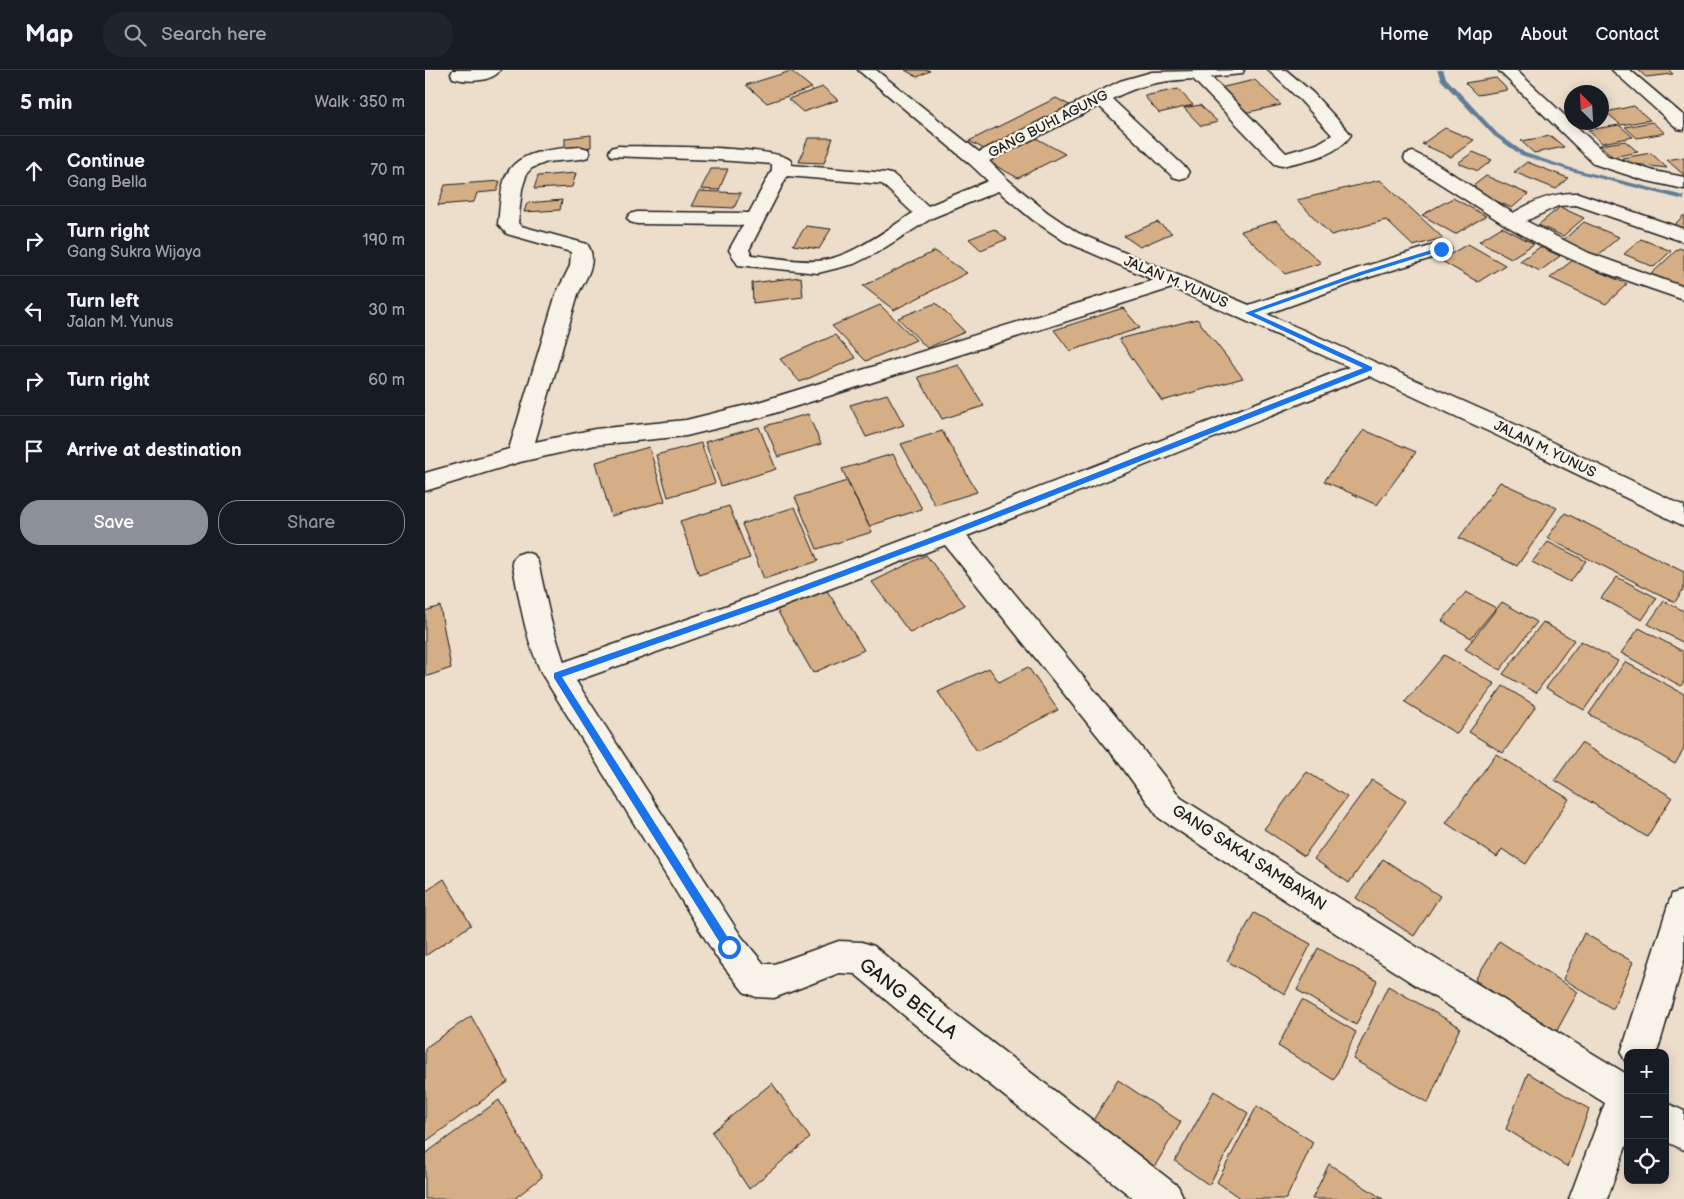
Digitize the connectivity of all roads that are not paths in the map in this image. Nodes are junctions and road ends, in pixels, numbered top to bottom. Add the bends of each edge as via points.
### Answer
1 (461, 70) edge
2 (492, 70) edge
3 (866, 70) edge
4 (1236, 70) edge
5 (1276, 70) edge
6 (1506, 70) edge
7 (1620, 70) edge
8 (1207, 71) edge
9 (1101, 98) junction
10 (1684, 125) edge
11 (618, 152) dead end
12 (581, 153) dead end
13 (1413, 158) dead end
14 (977, 160) junction
15 (781, 170) junction
16 (1180, 173) dead end
17 (1684, 183) edge
18 (1005, 187) junction
19 (925, 214) junction
20 (637, 218) dead end
21 (756, 219) junction
22 (1513, 221) junction
23 (1684, 236) edge
24 (1441, 249) dead end
25 (1174, 281) junction
26 (1684, 294) edge
27 (1248, 313) junction
28 (1369, 368) junction
29 (519, 454) junction
30 (425, 482) edge
31 (1684, 517) edge
32 (950, 533) junction
33 (525, 562) dead end
34 (557, 676) junction
35 (1684, 904) edge
36 (1640, 1049) edge
37 (1624, 1092) edge
38 (1624, 1102) edge
39 (1669, 1123) edge
40 (1684, 1132) edge
41 (1165, 1199) edge
42 (1588, 1199) edge

1 - 2 street via 461,76
3 - 14 street, JALAN M. YUNUS
4 - 8 street, GANG BUHI AGUNG
5 - 8 street via 1319,108 1342,135 1339,141 1282,160
6 - 17 street via 1601,160
7 - 10 street
8 - 9 street, GANG BUHI AGUNG via 1152,77 1126,85
9 - 14 street, GANG BUHI AGUNG
9 - 16 street
11 - 15 street via 774,158 782,161
12 - 29 street via 540,158 529,162 516,175 508,224 514,230 580,248 581,264 567,294
13 - 22 street via 1445,175
14 - 18 street, JALAN M. YUNUS
15 - 19 street via 887,179
15 - 21 street
18 - 19 street
18 - 25 street, JALAN M. YUNUS via 1039,216 1071,237
19 - 21 street via 847,260 818,266 745,261 739,250
20 - 21 street
22 - 23 street via 1545,203 1567,198
22 - 26 street via 1549,242
24 - 27 street
25 - 27 street, JALAN M. YUNUS
25 - 29 street via 759,410 686,428 595,437
27 - 28 street, JALAN M. YUNUS
28 - 31 street, JALAN M. YUNUS via 1502,428
28 - 32 street
29 - 30 street
32 - 34 street
32 - 37 street, GANG SAKAI SAMBAYAN via 1170,808 1424,971
33 - 34 street, GANG BELLA via 544,648
34 - 41 street, GANG BELLA via 729,947 756,980 774,981 839,957 862,958 943,1026
35 - 36 street
38 - 42 street
39 - 40 street

